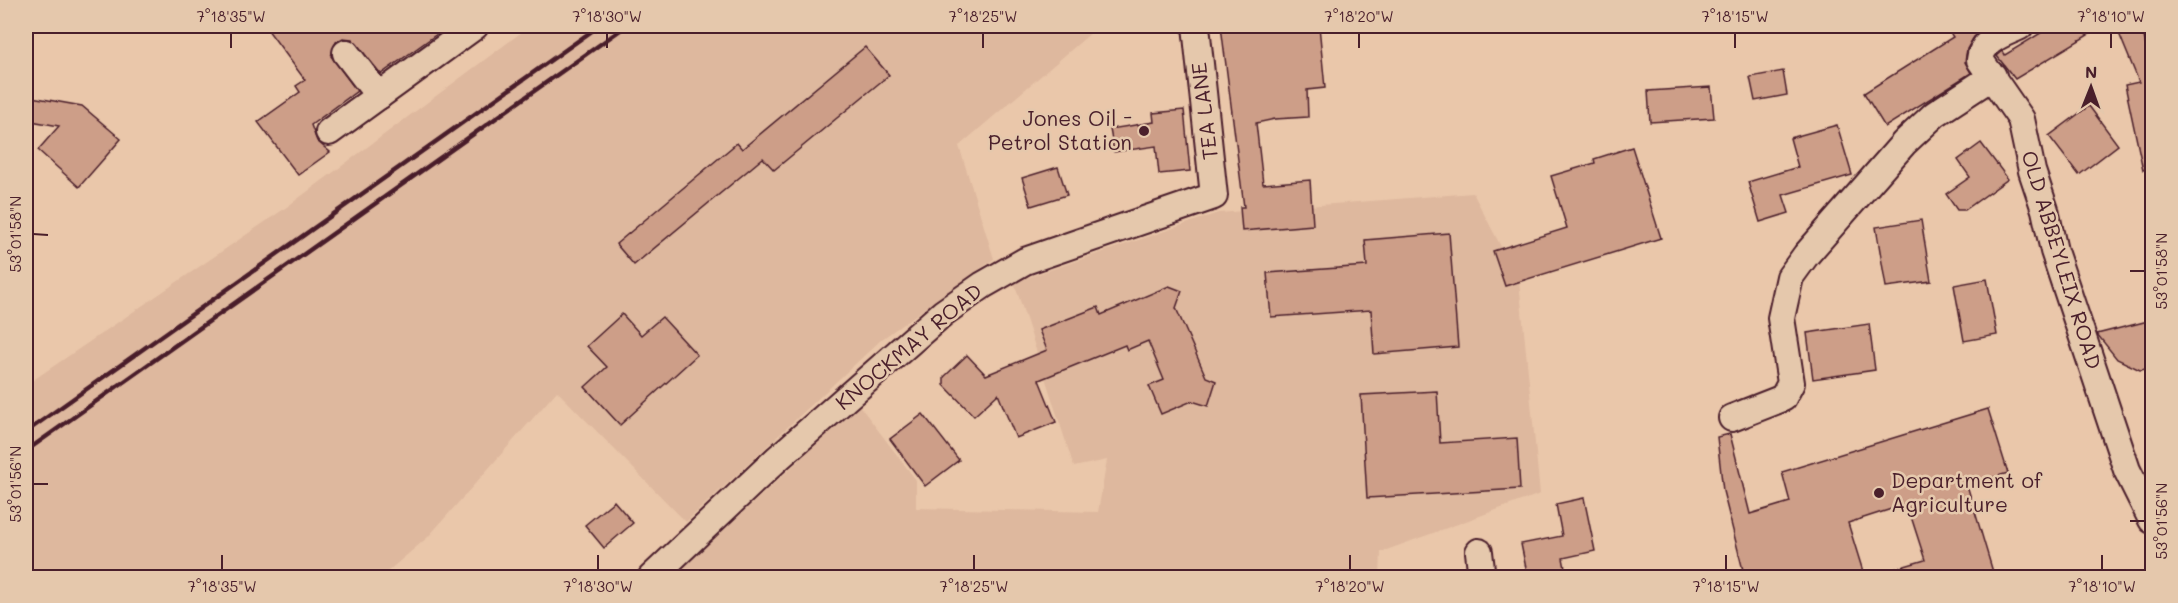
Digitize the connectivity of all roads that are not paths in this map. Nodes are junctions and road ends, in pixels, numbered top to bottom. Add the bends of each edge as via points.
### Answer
1 (475, 26) edge
2 (1196, 26) edge
3 (2020, 26) edge
4 (346, 52) dead end
5 (1993, 76) junction
6 (379, 96) junction
7 (329, 132) dead end
8 (1215, 196) joint
9 (1732, 418) dead end
10 (2152, 520) edge
11 (1479, 552) dead end
12 (651, 578) edge
13 (1482, 578) edge

1 - 6 street
2 - 8 street, TEA LANE
3 - 5 street, OLD ABBEYLEIX ROAD via 1987,43 1981,51 1980,60
4 - 6 street
5 - 9 street via 1935,114 1904,143 1806,255 1790,277 1783,306 1791,383 1783,398
5 - 10 street, OLD ABBEYLEIX ROAD via 2021,119 2054,251 2127,470
6 - 7 street
8 - 12 street, KNOCKMAY ROAD via 1025,261 983,285 943,313
11 - 13 street

